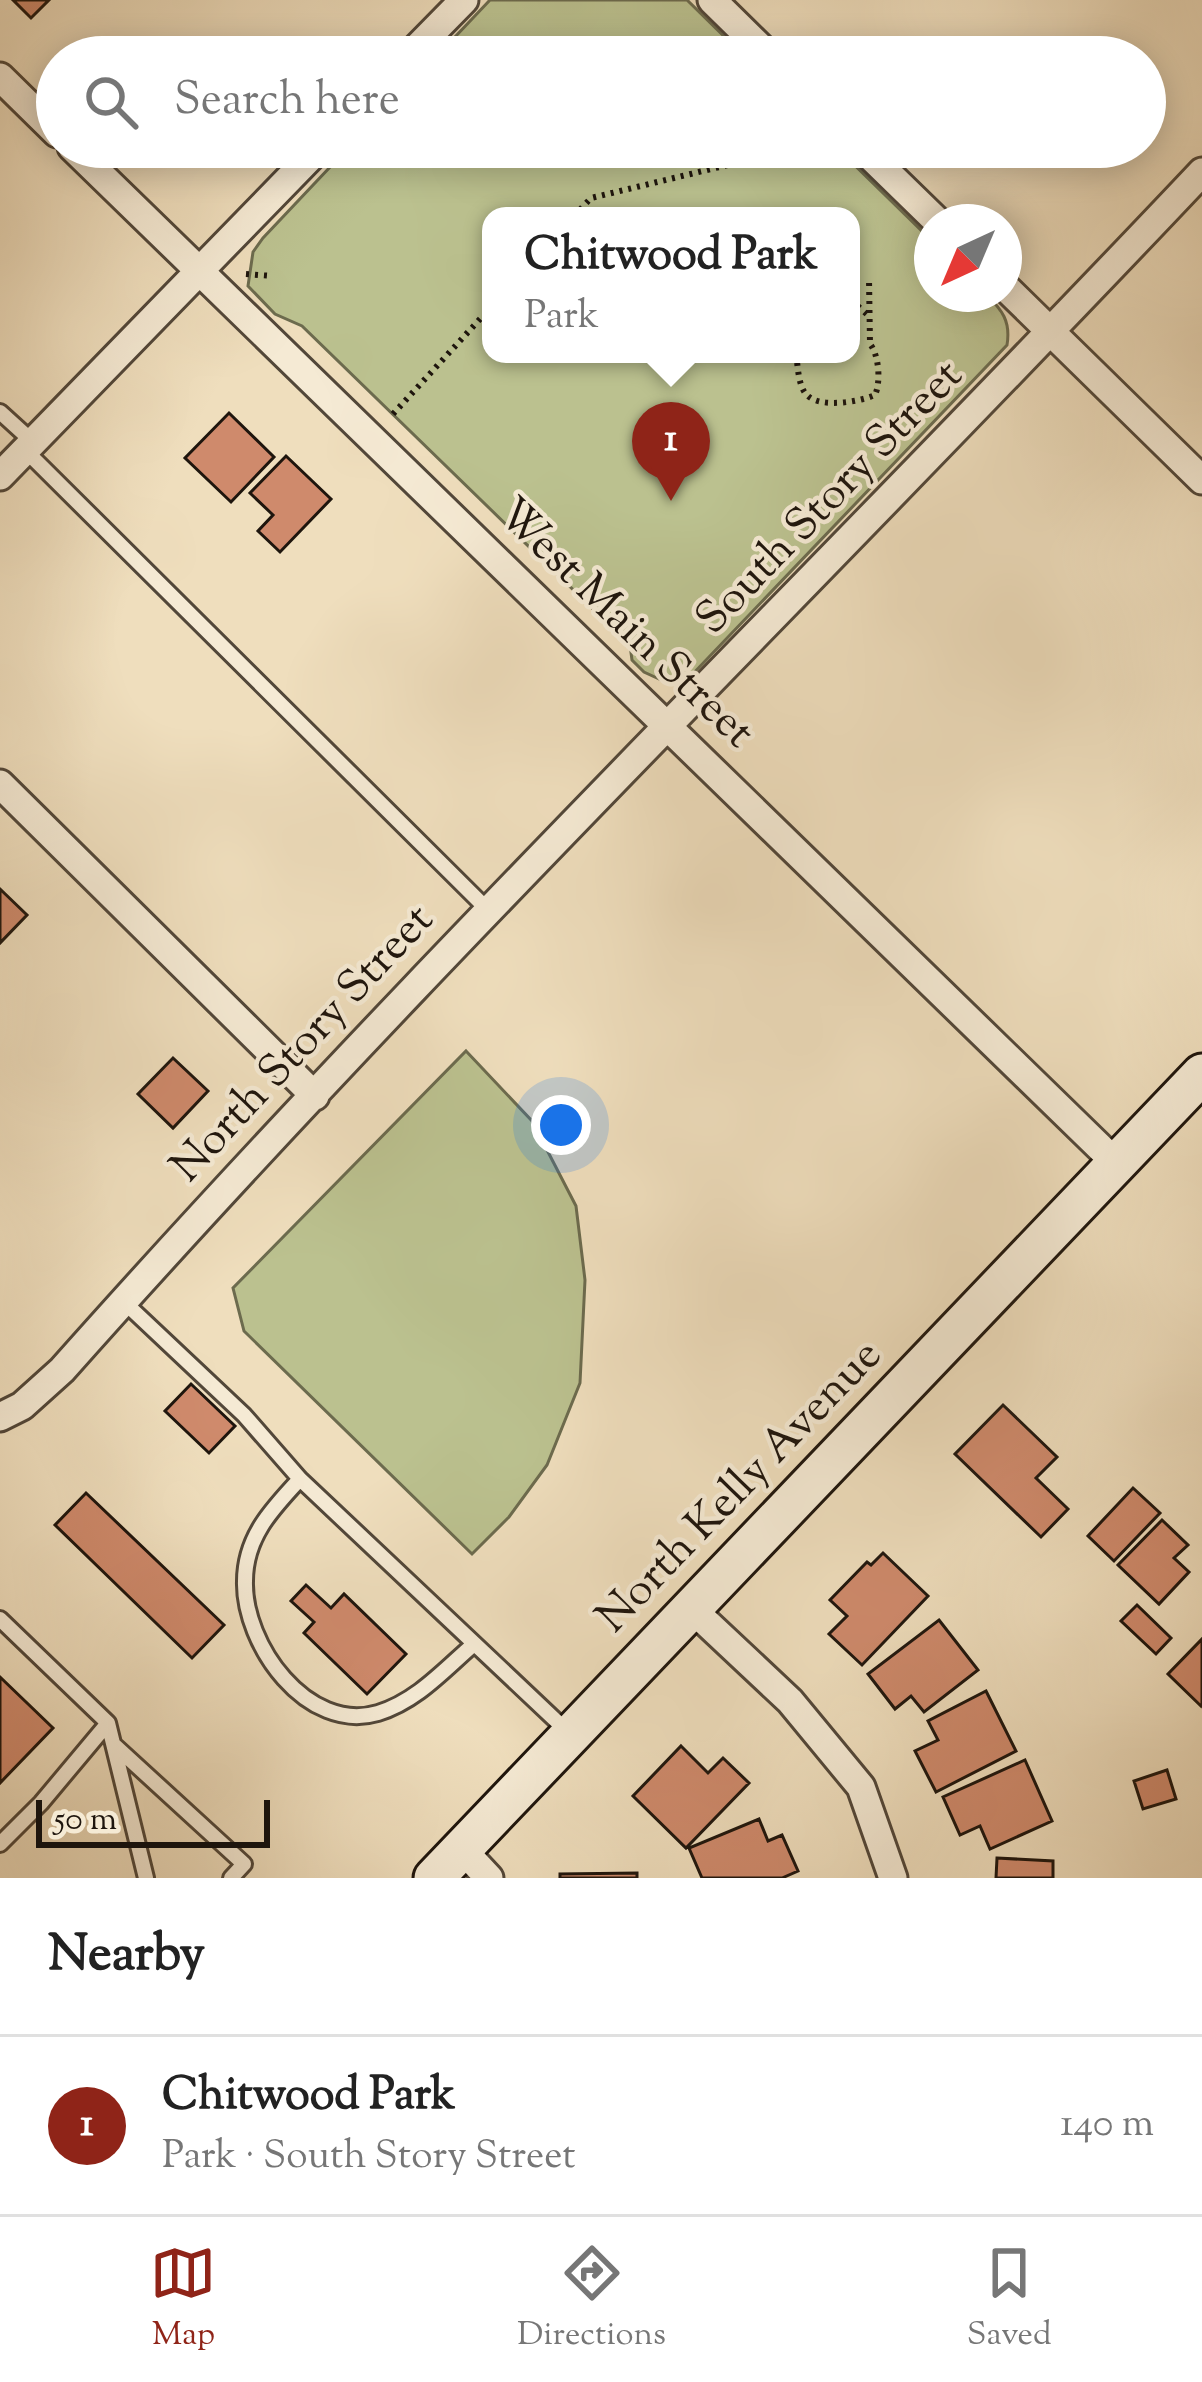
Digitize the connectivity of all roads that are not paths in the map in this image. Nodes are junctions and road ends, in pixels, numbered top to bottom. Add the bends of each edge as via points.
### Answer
1 (464, 0) edge
2 (712, 0) edge
3 (429, 36) edge
4 (749, 36) edge
5 (0, 77) edge
6 (36, 112) edge
7 (93, 168) edge
8 (300, 168) edge
9 (883, 168) edge
10 (1202, 172) edge
11 (920, 204) edge
12 (199, 271) junction
13 (1022, 304) edge
14 (1051, 332) junction
15 (0, 412) edge
16 (29, 446) junction
17 (0, 476) edge
18 (1202, 480) edge
19 (669, 728) junction
20 (0, 784) edge
21 (488, 910) junction
22 (1202, 1074) edge
23 (315, 1096) junction
24 (1117, 1164) junction
25 (124, 1301) junction
26 (0, 1417) edge
27 (299, 1479) junction
28 (692, 1609) junction
29 (0, 1619) edge
30 (474, 1644) junction
31 (107, 1723) junction
32 (572, 1735) junction
33 (113, 1744) junction
34 (0, 1844) edge
35 (475, 1864) edge
36 (146, 1878) edge
37 (231, 1878) edge
38 (434, 1878) edge
39 (893, 1878) edge

1 - 3 street
2 - 4 street
5 - 6 street
7 - 12 street, West Main Street
8 - 12 street
9 - 11 street
10 - 14 street, South Story Street
12 - 16 street
12 - 19 street, West Main Street
13 - 14 street
14 - 18 street
14 - 19 street, South Story Street
15 - 16 lane
16 - 17 street
16 - 21 lane
19 - 21 street, North Story Street
19 - 24 street, West Main Street
20 - 23 street
21 - 23 street, North Story Street
22 - 24 main road, North Kelly Avenue
23 - 25 street, North Story Street
24 - 28 main road, North Kelly Avenue
25 - 26 street, North Story Street via 62,1370
25 - 27 lane
27 - 30 lane
27 - 30 lane via 257,1526 244,1581 252,1627 278,1672 314,1704 342,1715 374,1714 411,1699
28 - 32 main road, North Kelly Avenue
28 - 39 street via 790,1701 861,1787
29 - 31 lane
30 - 32 lane
31 - 33 lane
31 - 34 lane
32 - 35 main road, North Kelly Avenue
33 - 36 lane
33 - 37 lane via 244,1864
35 - 38 main road, North Kelly Avenue

